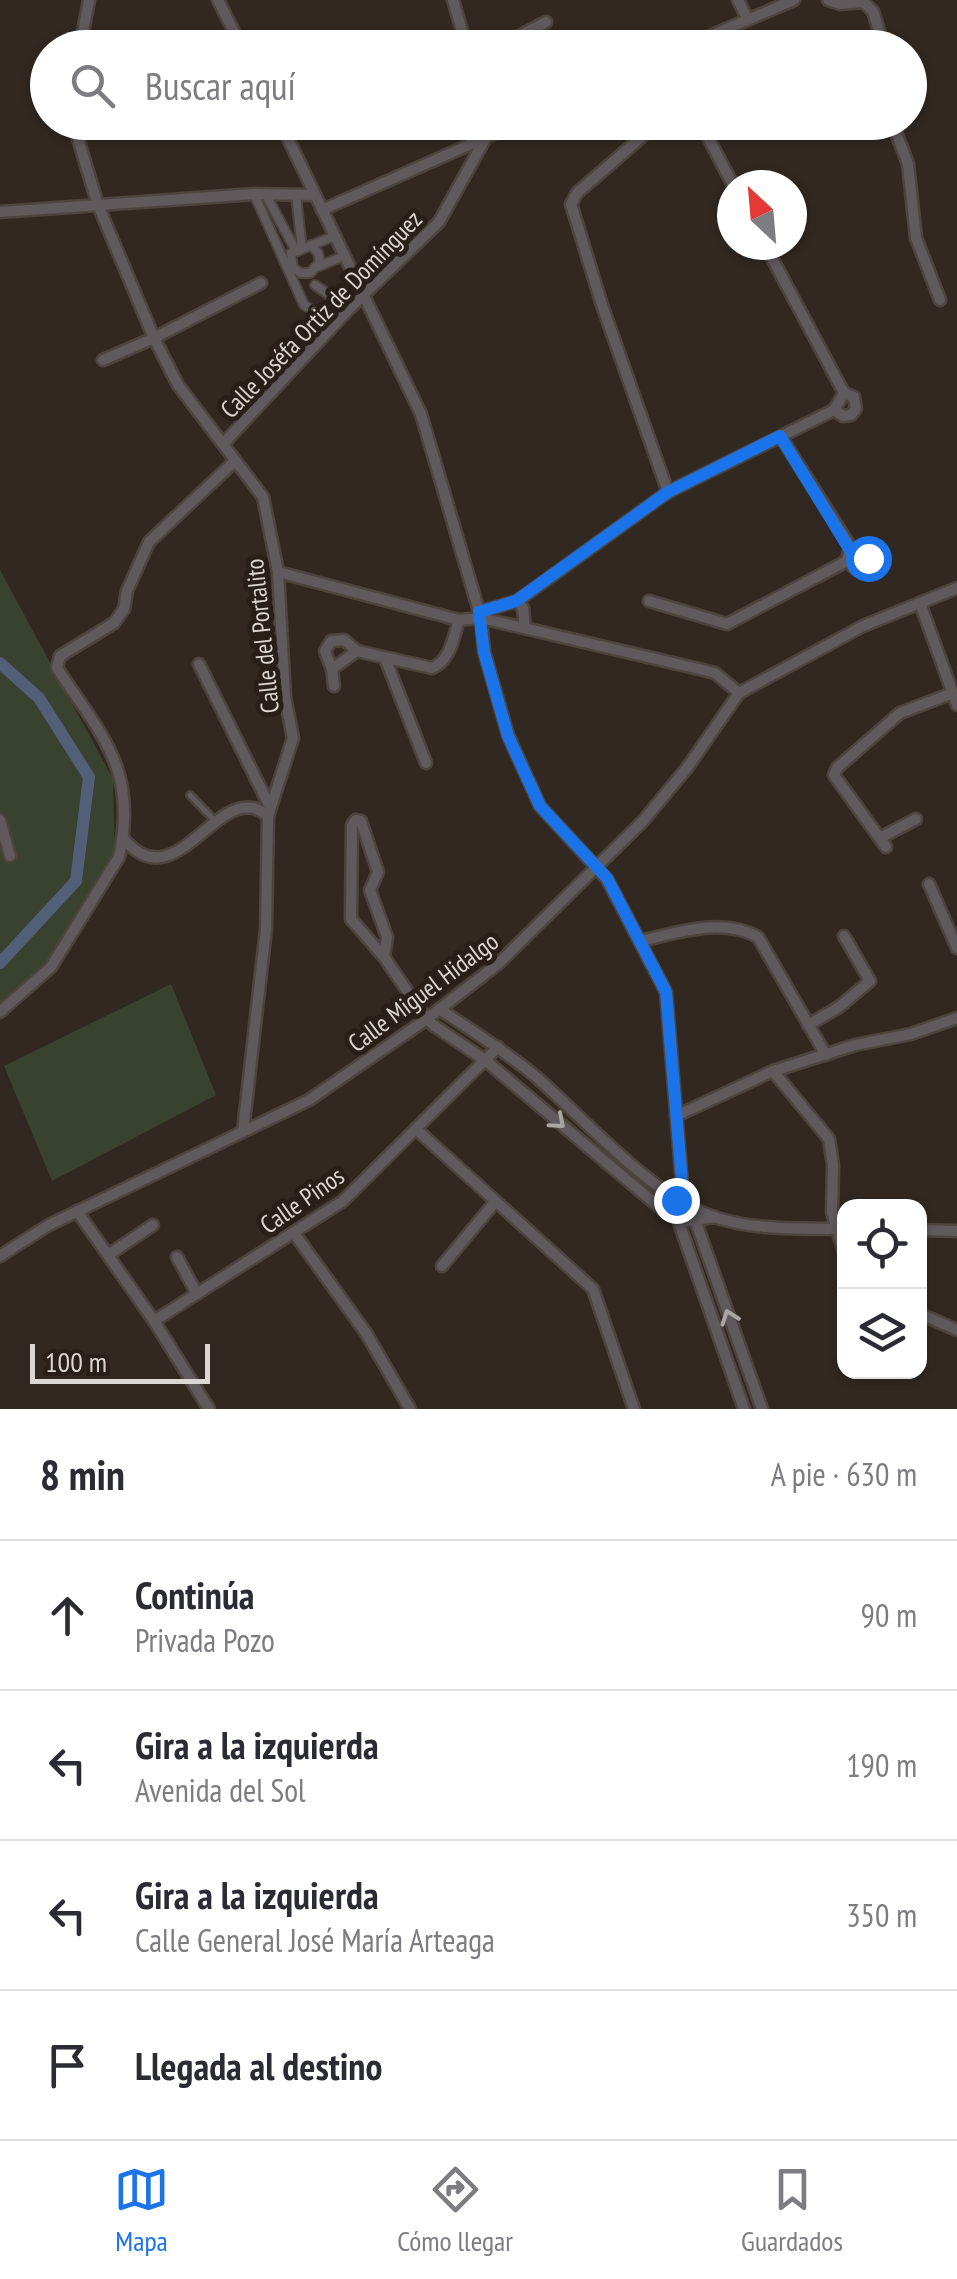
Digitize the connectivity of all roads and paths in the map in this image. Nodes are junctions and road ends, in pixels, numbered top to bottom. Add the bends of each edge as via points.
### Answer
1 (89, 0) edge
2 (218, 0) edge
3 (453, 0) edge
4 (738, 0) edge
5 (794, 0) edge
6 (828, 0) edge
7 (747, 18) junction
8 (546, 22) dead end
9 (83, 30) edge
10 (233, 30) edge
11 (461, 30) edge
12 (531, 30) edge
13 (721, 30) edge
14 (879, 30) edge
15 (78, 140) edge
16 (288, 140) edge
17 (484, 140) edge
18 (488, 140) edge
19 (638, 140) edge
20 (709, 140) edge
21 (899, 140) edge
22 (725, 170) edge
23 (314, 194) junction
24 (260, 195) junction
25 (296, 195) junction
26 (98, 205) junction
27 (322, 210) junction
28 (0, 212) edge
29 (334, 236) junction
30 (296, 251) junction
31 (344, 256) junction
32 (772, 260) edge
33 (314, 270) junction
34 (261, 283) dead end
35 (315, 284) junction
36 (364, 297) junction
37 (940, 300) dead end
38 (349, 309) junction
39 (315, 310) junction
40 (336, 325) junction
41 (154, 338) junction
42 (103, 360) dead end
43 (780, 436) junction
44 (223, 444) junction
45 (235, 460) junction
46 (668, 492) junction
47 (278, 572) junction
48 (957, 588) edge
49 (516, 601) junction
50 (649, 601) dead end
51 (920, 603) junction
52 (480, 615) junction
53 (459, 620) junction
54 (525, 628) junction
55 (357, 652) junction
56 (385, 658) junction
57 (199, 664) dead end
58 (332, 669) junction
59 (334, 686) dead end
60 (739, 692) junction
61 (955, 698) edge
62 (426, 764) dead end
63 (190, 795) dead end
64 (269, 812) junction
65 (916, 819) dead end
66 (0, 820) edge
67 (216, 822) junction
68 (123, 838) junction
69 (10, 856) dead end
70 (596, 866) junction
71 (929, 884) dead end
72 (844, 936) dead end
73 (640, 941) junction
74 (957, 948) edge
75 (384, 958) junction
76 (439, 1009) junction
77 (0, 1012) edge
78 (957, 1018) edge
79 (426, 1019) junction
80 (456, 1020) junction
81 (808, 1025) junction
82 (446, 1034) junction
83 (498, 1047) junction
84 (826, 1055) junction
85 (486, 1060) junction
86 (774, 1072) junction
87 (534, 1076) junction
88 (521, 1090) junction
89 (676, 1116) junction
90 (417, 1130) junction
91 (244, 1131) junction
92 (682, 1182) junction
93 (662, 1188) junction
94 (647, 1198) junction
95 (676, 1200) junction
96 (495, 1202) junction
97 (688, 1204) junction
98 (837, 1204) edge
99 (77, 1211) junction
100 (715, 1217) junction
101 (678, 1219) junction
102 (694, 1220) junction
103 (153, 1226) dead end
104 (837, 1229) edge
105 (927, 1230) edge
106 (957, 1231) edge
107 (294, 1233) junction
108 (108, 1255) junction
109 (0, 1256) edge
110 (177, 1257) dead end
111 (442, 1266) dead end
112 (197, 1294) junction
113 (927, 1317) edge
114 (154, 1321) junction
115 (957, 1330) edge
116 (209, 1409) edge
117 (410, 1409) edge
118 (634, 1409) edge
119 (744, 1409) edge
120 (762, 1409) edge

1 - 9 street
2 - 10 street
3 - 11 street
4 - 7 street
5 - 7 street
6 - 14 street via 863,2
7 - 13 street
8 - 12 street
15 - 26 street, Calle del Portalito
16 - 23 street
17 - 27 street
18 - 36 street, Calle Joséfa Ortiz de Domínguez via 439,222
19 - 46 street via 576,193 572,204
20 - 22 street
21 - 37 street via 916,238
23 - 25 street
23 - 27 street
24 - 25 street
24 - 26 street
24 - 30 street
24 - 30 street
25 - 30 street
26 - 28 street
26 - 41 street, Calle del Portalito
27 - 29 street
29 - 30 street
29 - 31 street
30 - 33 street via 319,257
30 - 33 street via 293,268
30 - 39 street via 304,305
31 - 33 street
31 - 36 street
32 - 43 street via 840,402
33 - 35 street
34 - 41 street
35 - 38 street
35 - 39 street
36 - 38 street, Calle Joséfa Ortiz de Domínguez
36 - 52 street via 421,414
38 - 40 street, Calle Joséfa Ortiz de Domínguez
39 - 40 street
40 - 44 street, Calle Joséfa Ortiz de Domínguez
41 - 42 street
41 - 44 street, Calle del Portalito via 178,385
43 - 46 street
43 - 50 street via 849,556 727,624
44 - 45 street, Calle del Portalito
45 - 47 street, Calle del Portalito via 263,497
45 - 68 street via 148,542 114,623 57,661 122,778
46 - 49 street
47 - 53 street
47 - 64 street, Calle del Portalito via 293,738
48 - 51 street, Calle Miguel Hidalgo
49 - 52 street
49 - 54 street
51 - 60 street, Calle Miguel Hidalgo
51 - 61 street
52 - 53 street
52 - 54 street
52 - 70 street via 508,736 540,806
53 - 56 street via 439,665
54 - 60 street via 715,673
55 - 56 street
55 - 58 street
55 - 58 street via 344,640 331,641 325,651
56 - 62 street
57 - 64 street
58 - 59 street
60 - 70 street, Calle Miguel Hidalgo via 676,781
61 - 65 street via 900,713 834,776 883,843
63 - 67 lane
64 - 67 street via 240,809
64 - 91 street, Calle del Portalito via 266,929
66 - 69 street
67 - 68 street via 160,857 136,854
68 - 77 street via 119,857 51,967
70 - 73 street
70 - 76 street, Calle Miguel Hidalgo via 498,963
71 - 74 street
72 - 81 street via 870,981
73 - 81 street via 724,926 745,930 758,937
73 - 89 street via 666,992
75 - 75 street via 351,918 356,820 378,872 370,890 387,937
75 - 79 street
76 - 79 street, Calle Miguel Hidalgo
76 - 80 street
78 - 84 street
79 - 82 street
79 - 91 street, Calle Miguel Hidalgo via 309,1100
80 - 82 street
80 - 83 street
81 - 84 street
82 - 85 street
83 - 85 street, Calle Pinos
83 - 87 street
84 - 86 street
85 - 88 street
85 - 90 street, Calle Pinos
86 - 89 street
86 - 98 street via 829,1139
87 - 88 street
87 - 93 street
88 -> 94 street
89 - 92 street
90 - 96 street
90 - 107 street, Calle Pinos via 344,1202
91 - 99 street, Calle Miguel Hidalgo
92 - 95 street
92 - 97 street
93 - 94 street
93 - 95 street
94 - 101 street
95 - 97 street
95 - 101 street
96 - 111 street
96 - 118 street via 593,1289
97 - 100 street
97 - 102 street
99 - 108 street
99 - 109 street, Calle Miguel Hidalgo
100 - 102 street
100 - 104 street
101 - 102 street
101 - 119 street
120 -> 102 street
103 - 108 street
105 - 106 street
107 - 112 street, Calle Pinos
107 - 117 street via 366,1332
108 - 114 street
110 - 112 street
112 - 114 street, Calle Pinos
113 - 115 street
114 - 116 street

